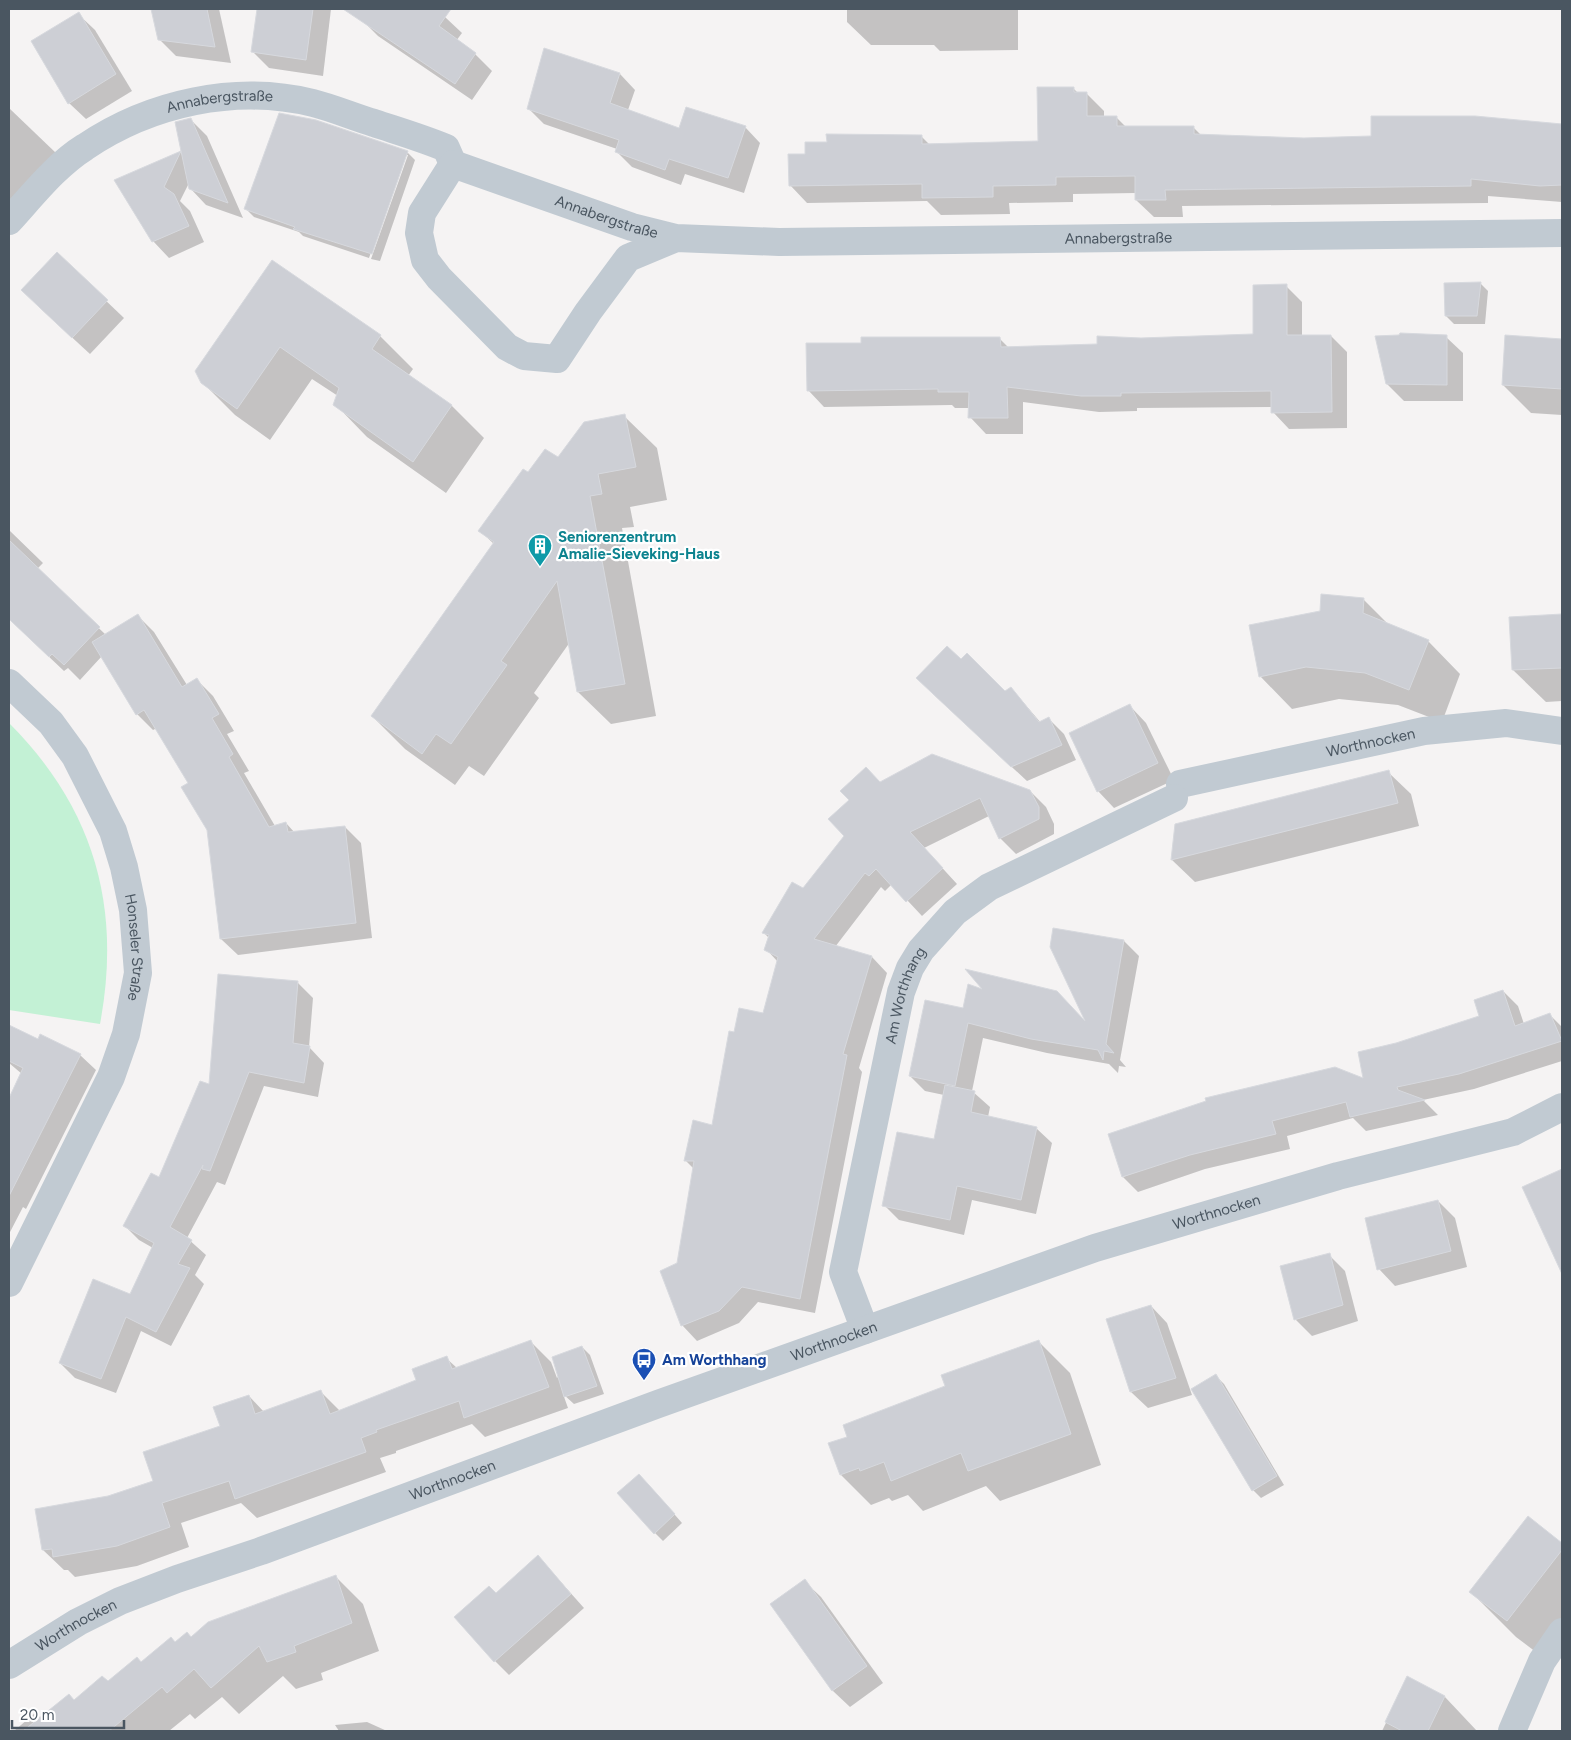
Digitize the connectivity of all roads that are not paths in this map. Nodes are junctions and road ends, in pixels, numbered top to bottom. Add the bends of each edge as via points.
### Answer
1 (453, 164) junction
2 (9, 221) edge
3 (1562, 233) edge
4 (676, 238) junction
5 (9, 683) edge
6 (1562, 731) edge
7 (1177, 791) joint
8 (1562, 1107) edge
9 (9, 1283) edge
10 (865, 1330) junction
11 (1562, 1632) edge
12 (9, 1665) edge
13 (1520, 1729) edge

1 - 2 street, Annabergstraße via 446,148 312,103 273,97 192,101 118,127 83,148 47,180
1 - 4 street, Annabergstraße via 632,227
1 - 4 street, Annabergstraße via 422,213 419,233 425,260 507,347 524,356 557,359 628,258
3 - 4 street, Annabergstraße via 780,242
5 - 9 street, Honseler Straße via 52,723 75,756 112,831 124,866 133,910 138,973 126,1034 112,1077
6 - 7 street, Worthnocken via 1506,723 1424,731
7 - 10 street, Am Worthhang via 989,887 955,912 921,950 910,968 899,1001 843,1272
8 - 10 street, Worthnocken via 1513,1132 1338,1176 1095,1248
10 - 12 street, Worthnocken via 120,1601 78,1622
11 - 13 street via 1542,1661

